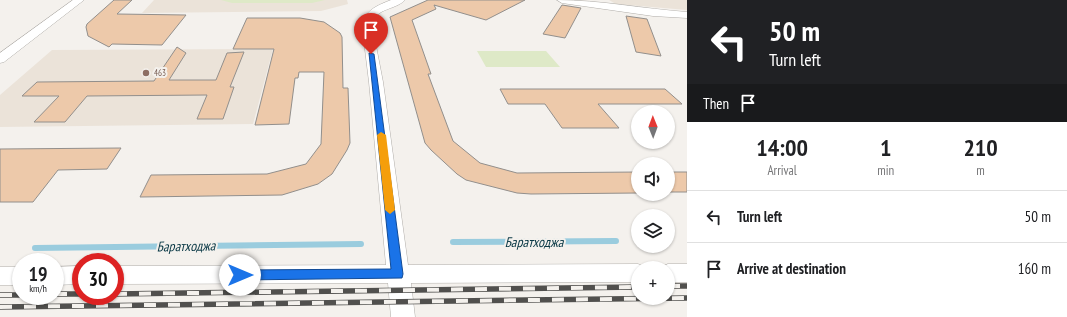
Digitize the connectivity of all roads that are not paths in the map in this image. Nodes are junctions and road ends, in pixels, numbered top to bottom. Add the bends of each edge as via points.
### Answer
1 (78, 0) edge
2 (400, 0) edge
3 (562, 0) edge
4 (687, 15) edge
5 (0, 59) edge
6 (631, 273) edge
7 (675, 273) edge
8 (687, 273) edge
9 (397, 274) junction
10 (124, 275) edge
11 (0, 276) edge
12 (12, 276) edge
13 (403, 317) edge

1 - 5 street
2 - 9 street via 369,16 366,26 376,82
3 - 4 street via 645,12
6 - 9 street
7 - 8 street
9 - 10 street
9 - 13 street
11 - 12 street

